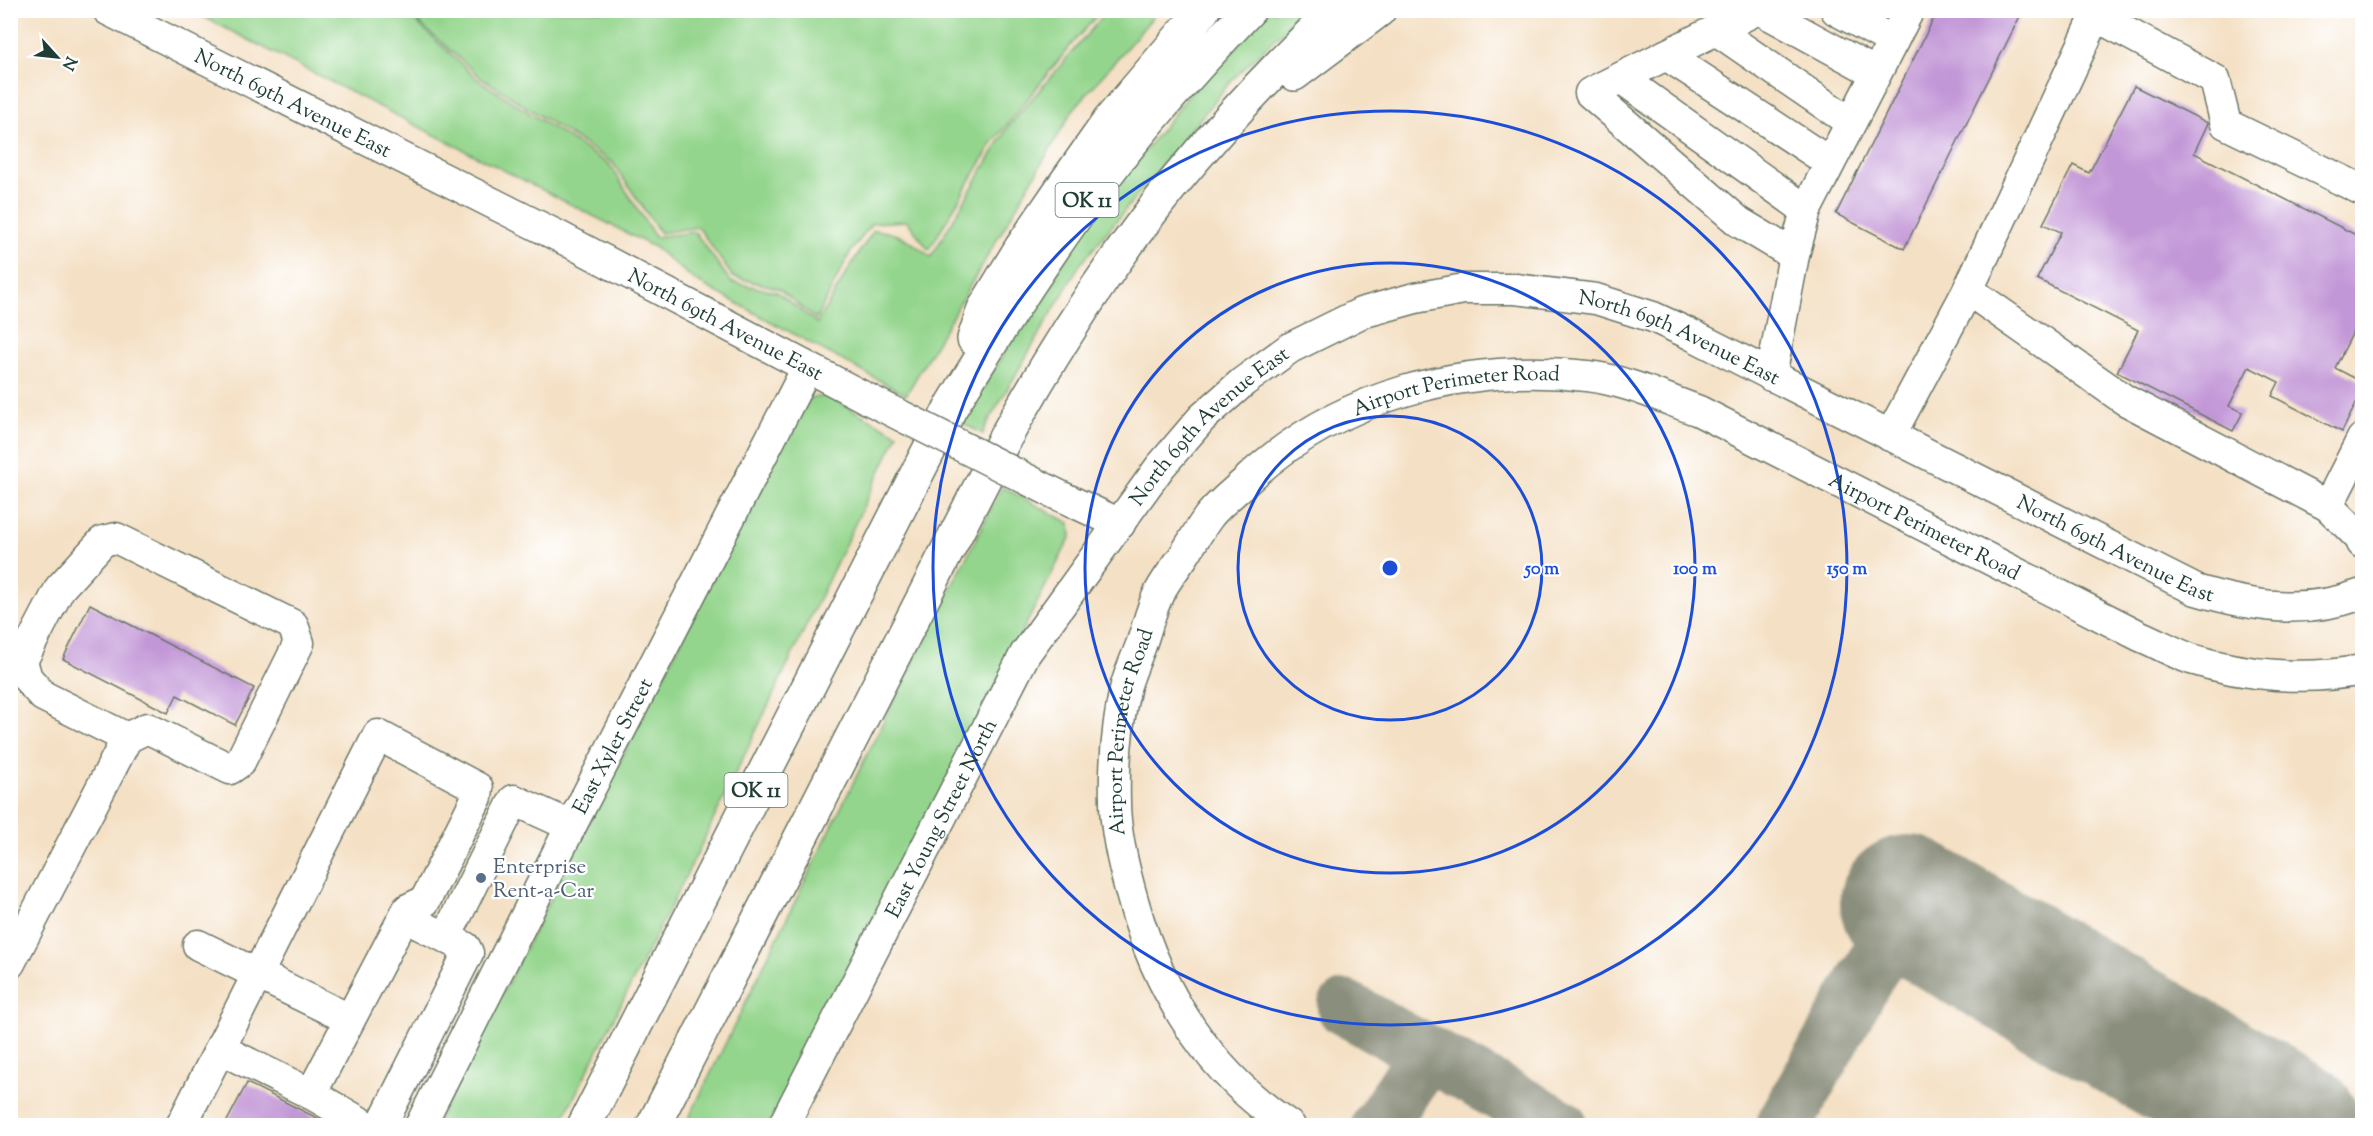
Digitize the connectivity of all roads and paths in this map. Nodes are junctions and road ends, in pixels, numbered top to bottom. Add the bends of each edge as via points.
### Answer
1 (108, 10) edge
2 (1203, 10) edge
3 (1249, 10) edge
4 (1335, 10) edge
5 (1379, 10) edge
6 (1756, 10) edge
7 (1761, 10) edge
8 (1836, 10) edge
9 (1900, 10) edge
10 (1716, 30) junction
11 (1893, 40) junction
12 (1666, 56) junction
13 (1875, 73) junction
14 (1621, 78) junction
15 (1850, 122) junction
16 (1220, 129) junction
17 (1829, 162) junction
18 (2362, 190) edge
19 (1806, 210) junction
20 (1794, 255) junction
21 (1968, 290) junction
22 (807, 368) junction
23 (1771, 376) junction
24 (950, 409) junction
25 (1890, 436) junction
26 (2362, 439) edge
27 (2328, 506) junction
28 (1120, 524) junction
29 (2362, 543) edge
30 (2362, 594) edge
31 (2362, 670) edge
32 (127, 738) junction
33 (571, 826) junction
34 (404, 917) junction
35 (454, 921) dead end
36 (198, 945) dead end
37 (10, 963) edge
38 (258, 973) junction
39 (349, 1018) junction
40 (220, 1049) junction
41 (311, 1094) junction
42 (655, 1123) edge
43 (181, 1125) edge
44 (367, 1125) edge
45 (381, 1125) edge
46 (420, 1125) edge
47 (584, 1125) edge
48 (783, 1125) edge
49 (1290, 1125) edge

1 - 22 street, North 69th Avenue East via 560,237
2 - 24 highway via 1110,120 1021,248 984,309
3 - 24 highway, OK 11 via 1191,71 1102,179 1041,264
4 - 16 highway, OK 11
5 - 16 highway
6 - 10 street
7 - 13 street
8 - 11 street
9 - 11 street via 1906,14
10 - 12 street
10 - 15 street
11 - 13 street
12 - 14 street
12 - 17 street
13 - 15 street
14 - 19 street
14 - 20 street via 1590,93 1739,222
15 - 17 street
16 - 42 highway, OK 11 via 1172,185 1120,256 1036,383
17 - 19 street
18 - 21 street via 2226,124 2215,80 2096,16
19 - 20 street
20 - 23 street
21 - 25 street
21 - 27 street via 2125,400
22 - 28 street, North 69th Avenue East, bridge
22 - 33 street, East Xyler Street
23 - 25 street, North 69th Avenue East
23 - 28 street, North 69th Avenue East via 1653,317 1596,299 1515,289 1464,290 1415,298 1360,313 1324,330 1290,348 1243,382 1202,418 1160,467
24 - 47 highway, OK 11
25 - 30 street, North 69th Avenue East via 2196,590 2261,606 2294,607 2327,605
26 - 27 street
27 - 29 street
28 - 48 street, East Young Street North via 1025,654
31 - 49 street, Airport Perimeter Road via 2329,675 2250,673 2190,658 1699,411 1641,389 1591,376 1528,371 1433,382 1373,401 1320,426 1268,460 1211,514 1160,592 1126,685 1117,746 1114,804 1126,877 1142,933 1162,982 1194,1035 1230,1078
32 - 32 street via 147,728 230,770 240,762 299,643 293,625 116,538 103,541 60,588 22,661 27,678 43,696
32 - 37 street
33 - 35 street via 514,800
33 - 46 street, East Xyler Street
34 - 38 street via 408,909 425,901 478,788 378,735
34 - 39 street
34 - 45 street via 465,947 468,953
36 - 38 street
38 - 39 street
38 - 40 street
39 - 41 street
40 - 41 street
40 - 43 street
41 - 44 street

